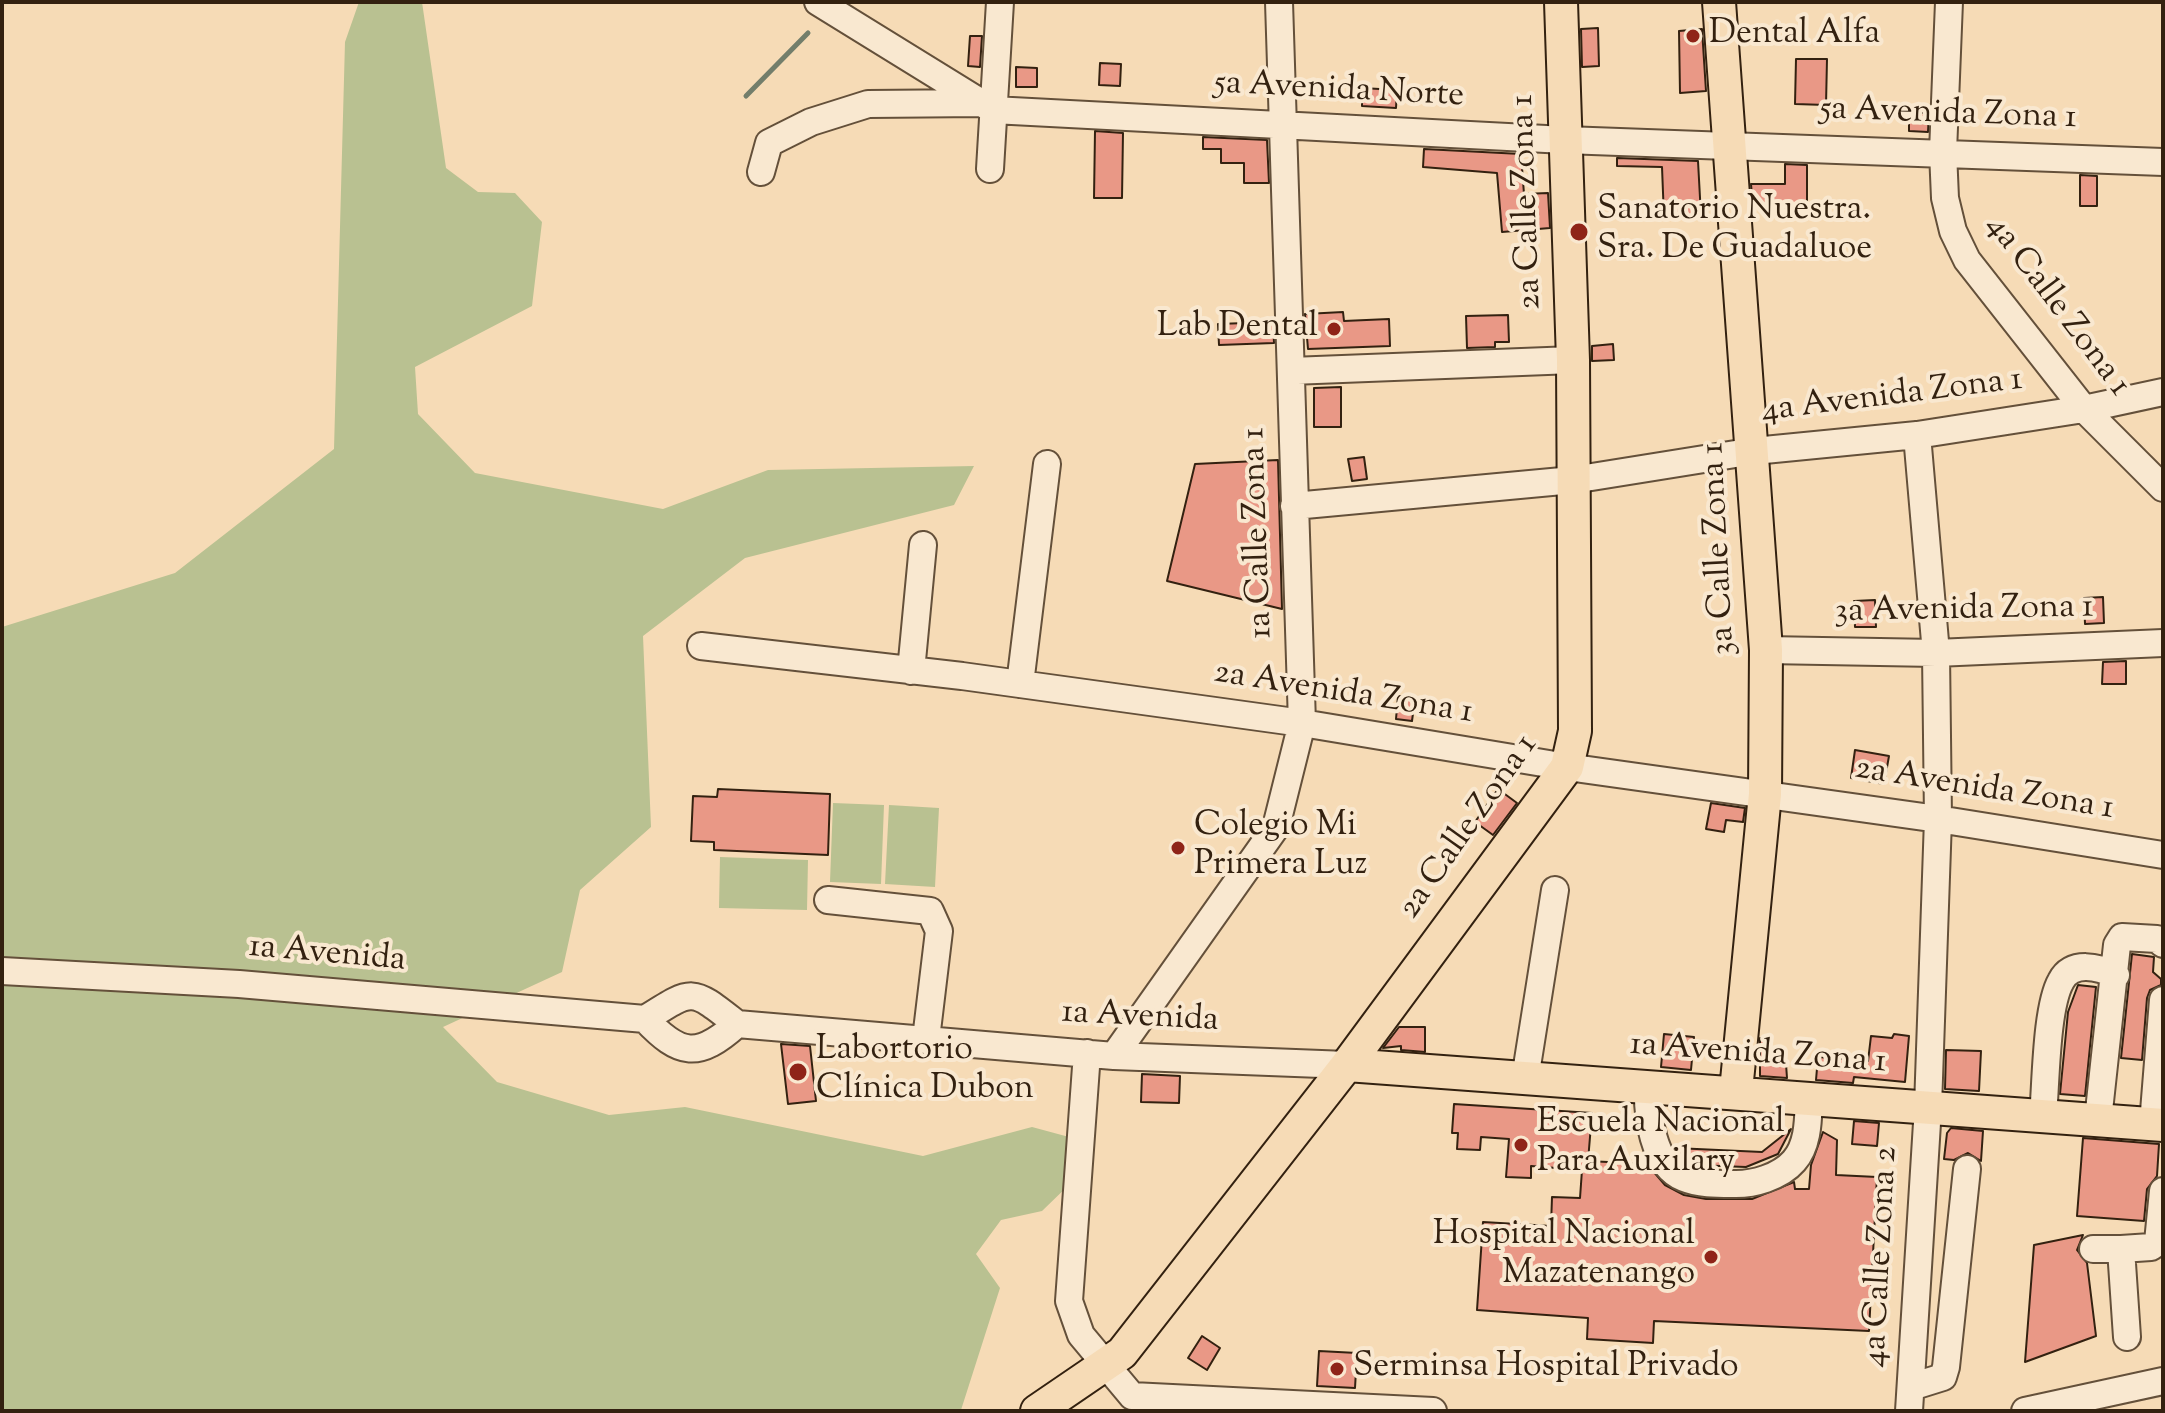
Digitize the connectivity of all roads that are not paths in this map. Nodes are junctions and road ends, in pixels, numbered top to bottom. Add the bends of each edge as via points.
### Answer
1 (818, 2) edge
2 (1000, 2) edge
3 (1279, 2) edge
4 (1561, 2) edge
5 (1719, 2) edge
6 (1949, 2) edge
7 (988, 107) junction
8 (1282, 125) junction
9 (1565, 140) junction
10 (1729, 143) junction
11 (1943, 152) junction
12 (2163, 162) edge
13 (990, 169) dead end
14 (761, 172) dead end
15 (1573, 360) junction
16 (1291, 371) junction
17 (2163, 392) edge
18 (2084, 409) junction
19 (1917, 435) junction
20 (1754, 451) junction
21 (1047, 464) dead end
22 (1573, 480) junction
23 (2163, 488) edge
24 (1294, 506) junction
25 (923, 545) dead end
26 (2163, 643) edge
27 (701, 646) dead end
28 (1766, 650) junction
29 (1936, 653) junction
30 (911, 671) junction
31 (1020, 684) junction
32 (1302, 723) junction
33 (1567, 767) junction
34 (1765, 794) junction
35 (1938, 819) junction
36 (2163, 855) edge
37 (1555, 890) dead end
38 (828, 900) dead end
39 (2163, 944) edge
40 (2, 971) edge
41 (2116, 975) junction
42 (2163, 1000) edge
43 (645, 1019) junction
44 (733, 1021) junction
45 (926, 1039) junction
46 (1087, 1053) junction
47 (1114, 1056) junction
48 (1347, 1065) junction
49 (1525, 1079) junction
50 (1648, 1086) junction
51 (1736, 1091) junction
52 (1809, 1097) junction
53 (1928, 1107) junction
54 (2043, 1116) junction
55 (2098, 1120) junction
56 (2158, 1124) edge
57 (1967, 1169) dead end
58 (2163, 1191) edge
59 (2093, 1249) dead end
60 (2121, 1249) junction
61 (2127, 1337) dead end
62 (1114, 1360) junction
63 (2163, 1381) edge
64 (1910, 1399) edge
65 (2135, 1399) edge
66 (1132, 1403) edge
67 (1371, 1408) edge
68 (1037, 1411) edge
69 (1433, 1411) edge
70 (2025, 1411) edge

1 - 7 street
2 - 7 street
3 - 8 street, 1a Calle Zona 1
4 - 9 main road, 2a Calle Zona 1
5 - 10 main road, 3a Calle Zona 1
6 - 11 street, 4a Calle Zona 1
7 - 8 street, 5a Avenida Norte
7 - 13 street
7 - 14 street, 5a Avenida Norte via 868,104 811,122 769,143
8 - 9 street, 5a Avenida Norte
8 - 16 street, 1a Calle Zona 1
9 - 10 street, 5a Avenida Norte
9 - 15 main road, 2a Calle Zona 1
10 - 11 street, 5a Avenida Zona 1
10 - 20 main road, 3a Calle Zona 1
11 - 12 street, 5a Avenida Zona 1
11 - 18 street, 4a Calle Zona 1 via 1945,198 1967,260
15 - 16 street
15 - 22 main road, 2a Calle Zona 1
16 - 24 street, 1a Calle Zona 1
17 - 18 street, 4a Avenida Zona 1
18 - 19 street, 4a Avenida Zona 1
18 - 23 street, 4a Calle Zona 1
19 - 20 street, 4a Avenida Zona 1
19 - 29 street
20 - 22 street, 4a Avenida Zona 1
20 - 28 main road, 3a Calle Zona 1
21 - 31 street
22 - 24 street, 4a Avenida Zona 1
22 - 33 main road, 2a Calle Zona 1 via 1575,731
24 - 32 street, 1a Calle Zona 1
25 - 30 street
26 - 29 street, 3a Avenida Zona 1
27 - 30 street, 2a Avenida Zona 1
28 - 29 street, 3a Avenida Zona 1
28 - 34 main road, 3a Calle Zona 1
29 - 35 street
30 - 31 street, 2a Avenida Zona 1
31 - 32 street, 2a Avenida Zona 1
32 - 33 street, 2a Avenida Zona 1
32 - 47 street, 1a Calle Zona 1 via 1276,827
33 - 34 street, 2a Avenida Zona 1
33 - 48 main road, 2a Calle Zona 1
34 - 35 street, 2a Avenida Zona 1
34 - 51 main road, 3a Calle Zona 1
35 - 36 street, 2a Avenida Zona 1
35 - 53 street
37 - 49 street
38 - 45 street via 930,911 936,919
39 - 41 street via 2122,937
40 - 43 street, 1a Avenida via 239,984
41 - 54 street via 2099,967 2072,969 2061,980 2052,1017
41 - 55 street
42 - 56 street
43 - 44 street, 1a Avenida via 687,996 709,1000
43 - 44 street via 667,1041 686,1050 706,1047
44 - 45 street, 1a Avenida
45 - 46 street, 1a Avenida
46 - 47 street, 1a Avenida
46 - 62 street via 1069,1301 1081,1335
47 - 48 street, 1a Avenida
48 - 49 main road, 1a Avenida Zona 1
48 - 62 main road, 2a Calle Zona 1
49 - 50 main road, 1a Avenida Zona 1
50 - 51 main road, 1a Avenida Zona 1
50 - 52 street via 1647,1117 1661,1154 1680,1177 1705,1183 1742,1185 1769,1179 1794,1161 1807,1135
51 - 52 main road, 1a Avenida Zona 1
52 - 53 main road, 1a Avenida Zona 1
53 - 54 main road, 1a Avenida Zona 1
53 - 64 street, 4a Calle Zona 2
54 - 55 main road, 1a Avenida Zona 1
55 - 56 main road, 1a Avenida Zona 1
57 - 64 street via 1946,1367 1943,1377
58 - 60 street via 2158,1242
59 - 60 street
60 - 61 street
62 - 66 street
62 - 68 main road, 2a Calle Zona 1
63 - 65 street
65 - 70 street
66 - 67 street
67 - 69 street

